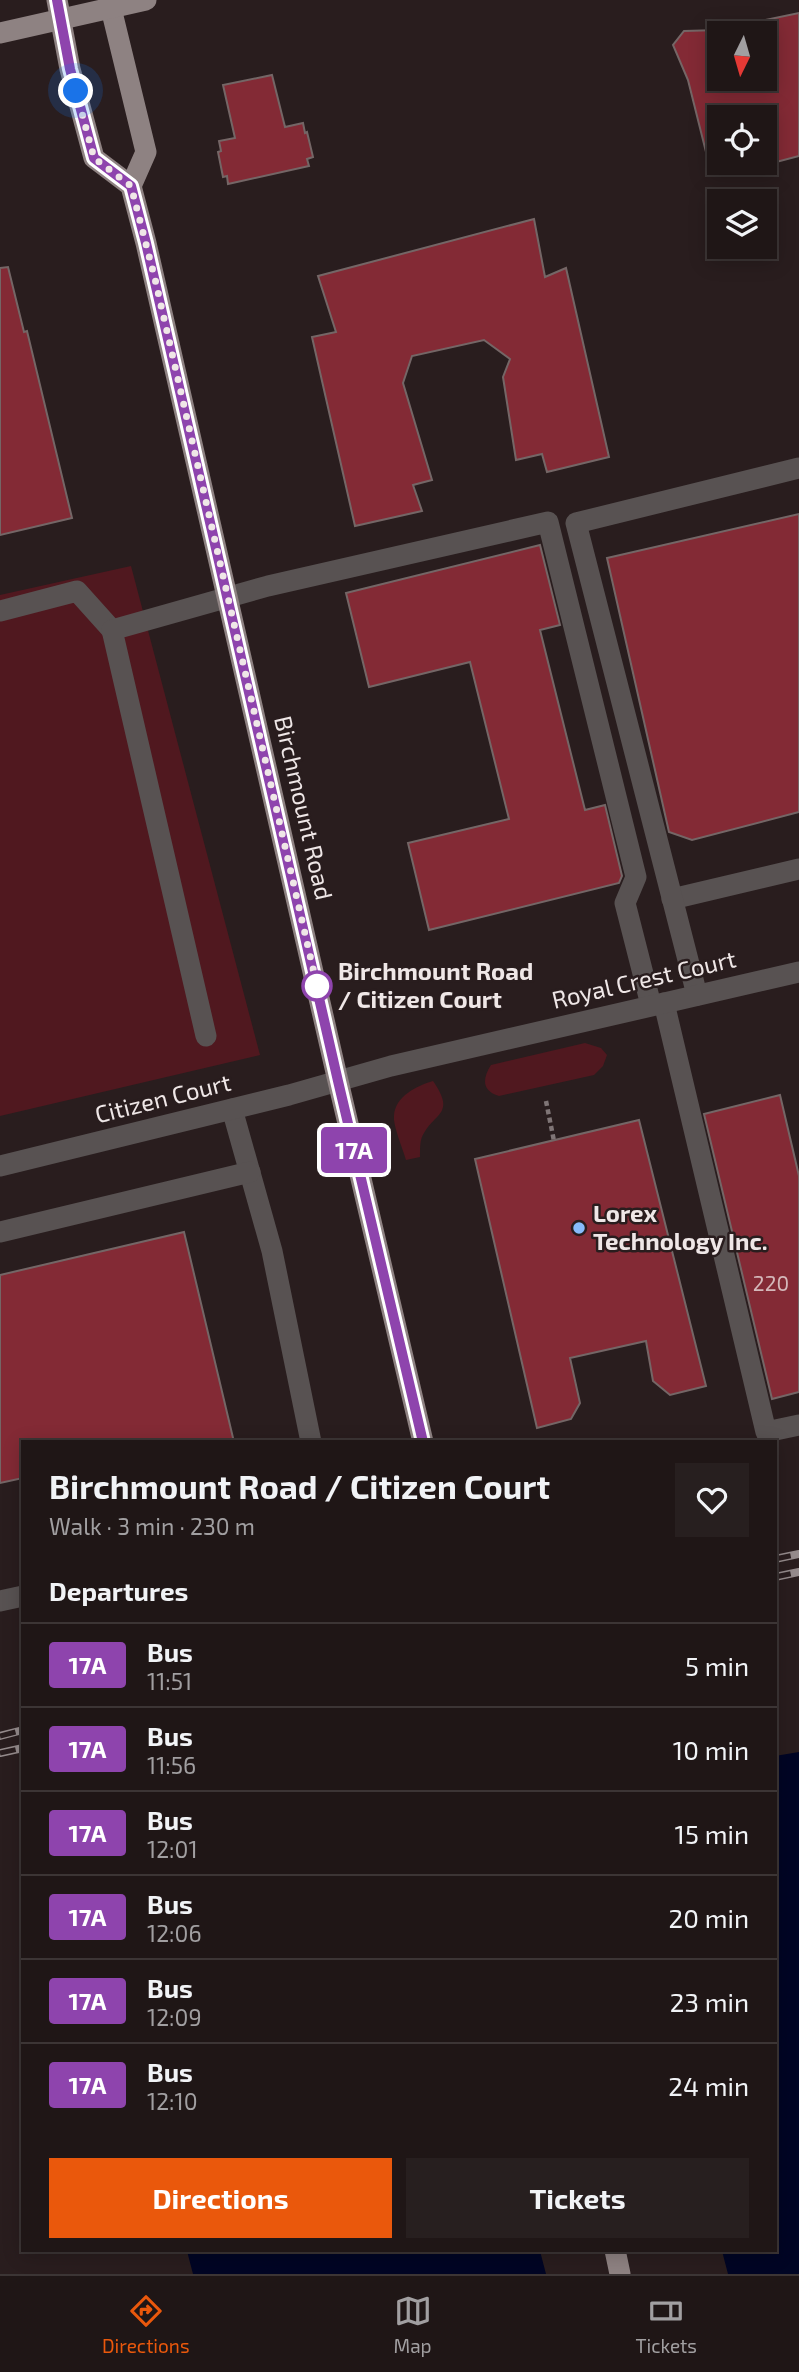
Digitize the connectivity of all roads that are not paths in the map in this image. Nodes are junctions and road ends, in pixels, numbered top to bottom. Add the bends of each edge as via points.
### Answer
1 (146, 0) edge
2 (110, 4) edge
3 (59, 10) edge
4 (0, 33) edge
5 (131, 186) junction
6 (799, 468) edge
7 (228, 599) junction
8 (0, 611) edge
9 (112, 630) junction
10 (799, 869) edge
11 (672, 899) junction
12 (799, 971) edge
13 (697, 995) junction
14 (657, 1004) junction
15 (206, 1036) dead end
16 (338, 1081) junction
17 (232, 1109) junction
18 (0, 1166) edge
19 (250, 1172) junction
20 (0, 1233) edge
21 (799, 1425) edge
22 (311, 1440) edge
23 (424, 1440) edge
24 (21, 1596) edge
25 (0, 1601) edge
26 (615, 2252) edge
27 (620, 2274) edge

1 - 2 main road
2 - 3 main road
2 - 5 main road via 146,152
3 - 4 main road
3 - 5 main road via 94,158
5 - 7 main road, Birchmount Road
6 - 11 street via 576,523
7 - 9 street
7 - 14 street via 548,522 636,877 625,903
7 - 16 main road, Birchmount Road
8 - 9 street via 77,592
9 - 15 street
10 - 11 street
11 - 13 street
12 - 13 street, Royal Crest Court
13 - 14 street, Royal Crest Court
14 - 16 street, Royal Crest Court
14 - 21 street via 766,1432
16 - 17 street, Citizen Court
16 - 23 main road, Birchmount Road
17 - 18 street, Citizen Court
17 - 19 street
19 - 20 street
19 - 22 street via 272,1251
24 - 25 street
26 - 27 main road

